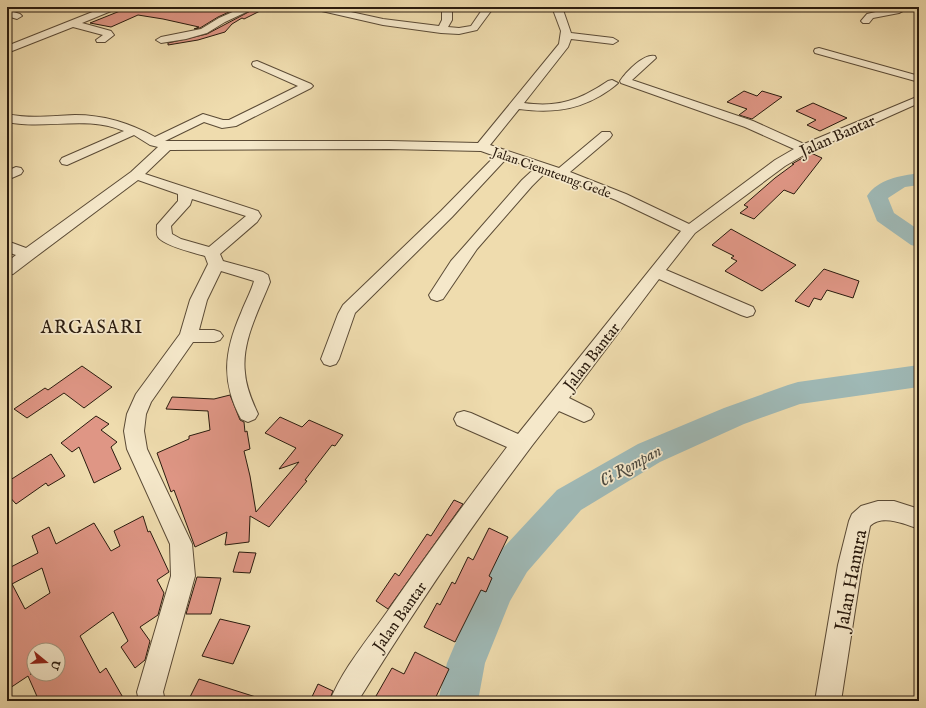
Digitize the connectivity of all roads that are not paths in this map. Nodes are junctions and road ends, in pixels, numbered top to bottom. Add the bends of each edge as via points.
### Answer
1 (113, 7) edge
2 (252, 7) edge
3 (316, 7) edge
4 (447, 7) edge
5 (489, 7) edge
6 (557, 7) edge
7 (905, 7) edge
8 (7, 14) edge
9 (17, 16) dead end
10 (866, 21) dead end
11 (72, 23) junction
12 (442, 30) junction
13 (567, 36) junction
14 (101, 40) dead end
15 (161, 40) dead end
16 (613, 41) dead end
17 (7, 50) edge
18 (819, 51) dead end
19 (651, 58) dead end
20 (257, 64) dead end
21 (919, 79) edge
22 (294, 80) junction
23 (612, 83) dead end
24 (259, 97) dead end
25 (919, 99) edge
26 (516, 105) junction
27 (224, 114) dead end
28 (210, 120) junction
29 (10, 121) edge
30 (133, 131) junction
31 (606, 135) dead end
32 (161, 144) junction
33 (482, 147) junction
34 (804, 149) junction
35 (503, 155) junction
36 (66, 161) dead end
37 (544, 167) junction
38 (562, 173) junction
39 (136, 175) junction
40 (185, 192) junction
41 (690, 230) junction
42 (7, 246) edge
43 (29, 255) junction
44 (214, 258) junction
45 (7, 270) edge
46 (656, 272) junction
47 (438, 295) dead end
48 (747, 311) dead end
49 (188, 336) junction
50 (214, 336) dead end
51 (330, 359) dead end
52 (556, 401) junction
53 (248, 414) dead end
54 (584, 414) dead end
55 (464, 419) dead end
56 (520, 444) junction
57 (919, 519) edge
58 (147, 698) edge
59 (343, 701) edge
60 (828, 701) edge

1 - 11 street
2 - 15 street via 204,31
3 - 12 street via 382,22
4 - 12 street via 448,20
5 - 12 street via 470,30
6 - 13 street
7 - 10 street via 870,16
8 - 9 street
11 - 14 street via 108,33 109,35
11 - 17 street
13 - 16 street
13 - 26 street, Jalan Cieunteung Gede via 564,45
18 - 21 street
19 - 34 street via 625,80 749,124
20 - 22 street
22 - 24 street
22 - 28 street via 307,86 232,123 222,124
23 - 26 street via 587,99 563,108 540,109
25 - 34 street, Jalan Bantar
26 - 33 street, Jalan Cieunteung Gede
27 - 28 street
28 - 32 street via 203,118
29 - 30 street via 83,119 110,123
30 - 32 street
30 - 36 street
31 - 38 street
32 - 33 street
32 - 39 street
33 - 35 street, Jalan Cieunteung Gede
34 - 41 street, Jalan Bantar via 780,163
35 - 37 street, Jalan Cieunteung Gede
35 - 51 street via 437,225 349,309
37 - 38 street, Jalan Cieunteung Gede
37 - 47 street via 527,182 472,246
38 - 41 street, Jalan Cieunteung Gede
39 - 40 street
39 - 43 street
40 - 44 street via 185,202 164,225 165,236
40 - 44 street via 254,216
41 - 46 street, Jalan Bantar
42 - 43 street
43 - 45 street
44 - 49 street
44 - 53 street via 262,280 241,336 235,367 237,384
46 - 48 street
46 - 52 street, Jalan Bantar
49 - 50 street
49 - 58 street via 144,397 134,420 133,435 140,460 180,544 183,576
52 - 54 street
52 - 56 street, Jalan Bantar
55 - 56 street
56 - 59 street, Jalan Bantar via 454,535
57 - 60 street, Jalan Hanura via 894,511 878,510 869,513 860,521

